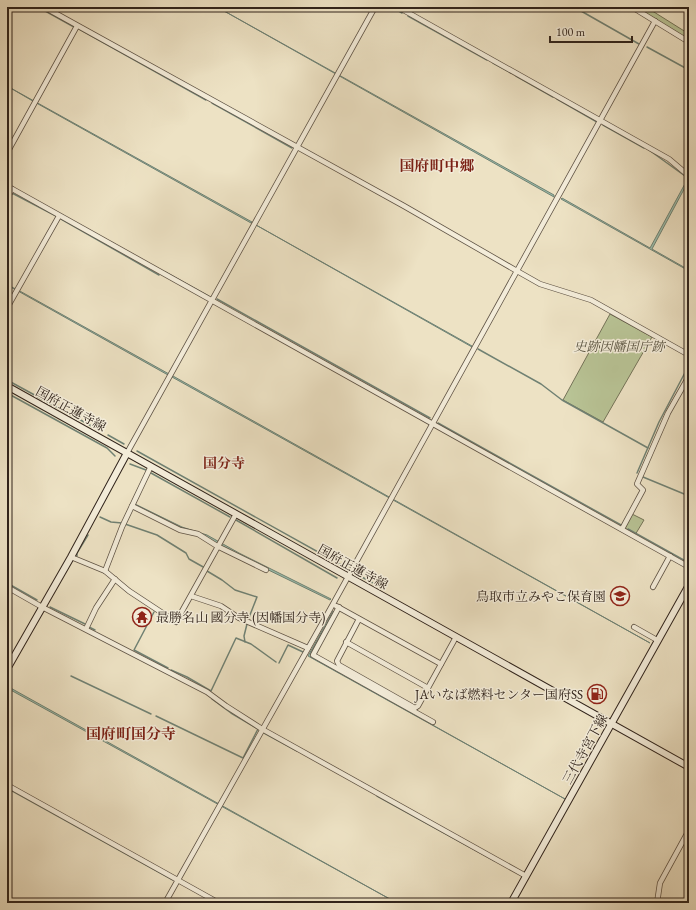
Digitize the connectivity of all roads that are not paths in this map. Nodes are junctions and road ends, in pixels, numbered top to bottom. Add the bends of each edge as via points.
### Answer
1 (44, 7) edge
2 (375, 7) edge
3 (398, 7) edge
4 (632, 7) edge
5 (655, 21) junction
6 (77, 26) junction
7 (689, 42) edge
8 (601, 121) junction
9 (296, 148) junction
10 (7, 153) edge
11 (689, 176) edge
12 (7, 186) edge
13 (12, 189) junction
14 (7, 199) edge
15 (59, 216) junction
16 (517, 271) junction
17 (212, 300) junction
18 (7, 308) edge
19 (689, 355) edge
20 (689, 376) edge
21 (7, 386) edge
22 (433, 423) junction
23 (127, 453) junction
24 (151, 466) junction
25 (132, 506) junction
26 (236, 514) junction
27 (622, 529) junction
28 (217, 546) junction
29 (670, 556) junction
30 (71, 557) junction
31 (689, 567) edge
32 (266, 570) dead end
33 (105, 572) junction
34 (348, 577) junction
35 (115, 579) junction
36 (689, 585) edge
37 (7, 587) edge
38 (653, 587) dead end
39 (191, 596) junction
40 (333, 604) junction
41 (42, 607) junction
42 (339, 607) junction
43 (359, 619) junction
44 (634, 627) dead end
45 (86, 629) junction
46 (456, 637) junction
47 (658, 640) junction
48 (346, 642) junction
49 (308, 648) junction
50 (441, 664) junction
51 (7, 669) edge
52 (428, 688) junction
53 (433, 722) dead end
54 (612, 723) junction
55 (262, 729) junction
56 (689, 767) edge
57 (7, 785) edge
58 (689, 830) edge
59 (526, 876) junction
60 (178, 880) junction
61 (165, 903) edge
62 (219, 903) edge
63 (511, 903) edge
64 (657, 903) edge

1 - 6 street
2 - 9 street
3 - 8 street
4 - 5 street
5 - 7 street
5 - 8 street
6 - 9 street
6 - 10 street
8 - 11 street via 669,159
8 - 16 street
9 - 16 street
9 - 17 street
12 - 13 street
13 - 14 street
13 - 15 street
15 - 17 street
15 - 18 street
16 - 19 street via 540,284 592,300
16 - 22 street
17 - 22 street
17 - 23 street
20 - 27 street via 668,413 636,484 643,490
21 - 23 main road, 国府正蓮寺線
22 - 27 street
22 - 34 street
23 - 24 main road, 国府正蓮寺線
23 - 30 main road
24 - 25 street
24 - 26 main road, 国府正蓮寺線
25 - 28 street via 180,530 198,534
25 - 33 street
26 - 28 street
26 - 34 main road, 国府正蓮寺線
27 - 29 street
28 - 32 street
28 - 39 street
29 - 31 street
29 - 38 street
30 - 33 street
30 - 41 main road
33 - 35 street
34 - 40 street
34 - 46 main road, 国府正蓮寺線
35 - 39 street via 176,622
35 - 45 street
36 - 47 main road, 三代寺宮下線
37 - 41 street
39 - 49 street via 222,606 239,618
40 - 42 street
40 - 49 street
41 - 45 street
41 - 51 main road
42 - 43 street
42 - 53 street via 313,655
43 - 48 street
43 - 50 street
44 - 47 street
45 - 55 street via 207,692
46 - 50 street
46 - 54 main road, 国府正蓮寺線
47 - 54 main road, 三代寺宮下線
48 - 52 street
48 - 52 street via 337,661 339,666 415,708
49 - 55 street
50 - 52 street
54 - 56 main road, 国府正蓮寺線
54 - 59 main road, 三代寺宮下線
55 - 59 street
55 - 60 street
57 - 60 street
58 - 64 street via 660,884
59 - 63 main road, 三代寺宮下線
60 - 61 street
60 - 62 street

